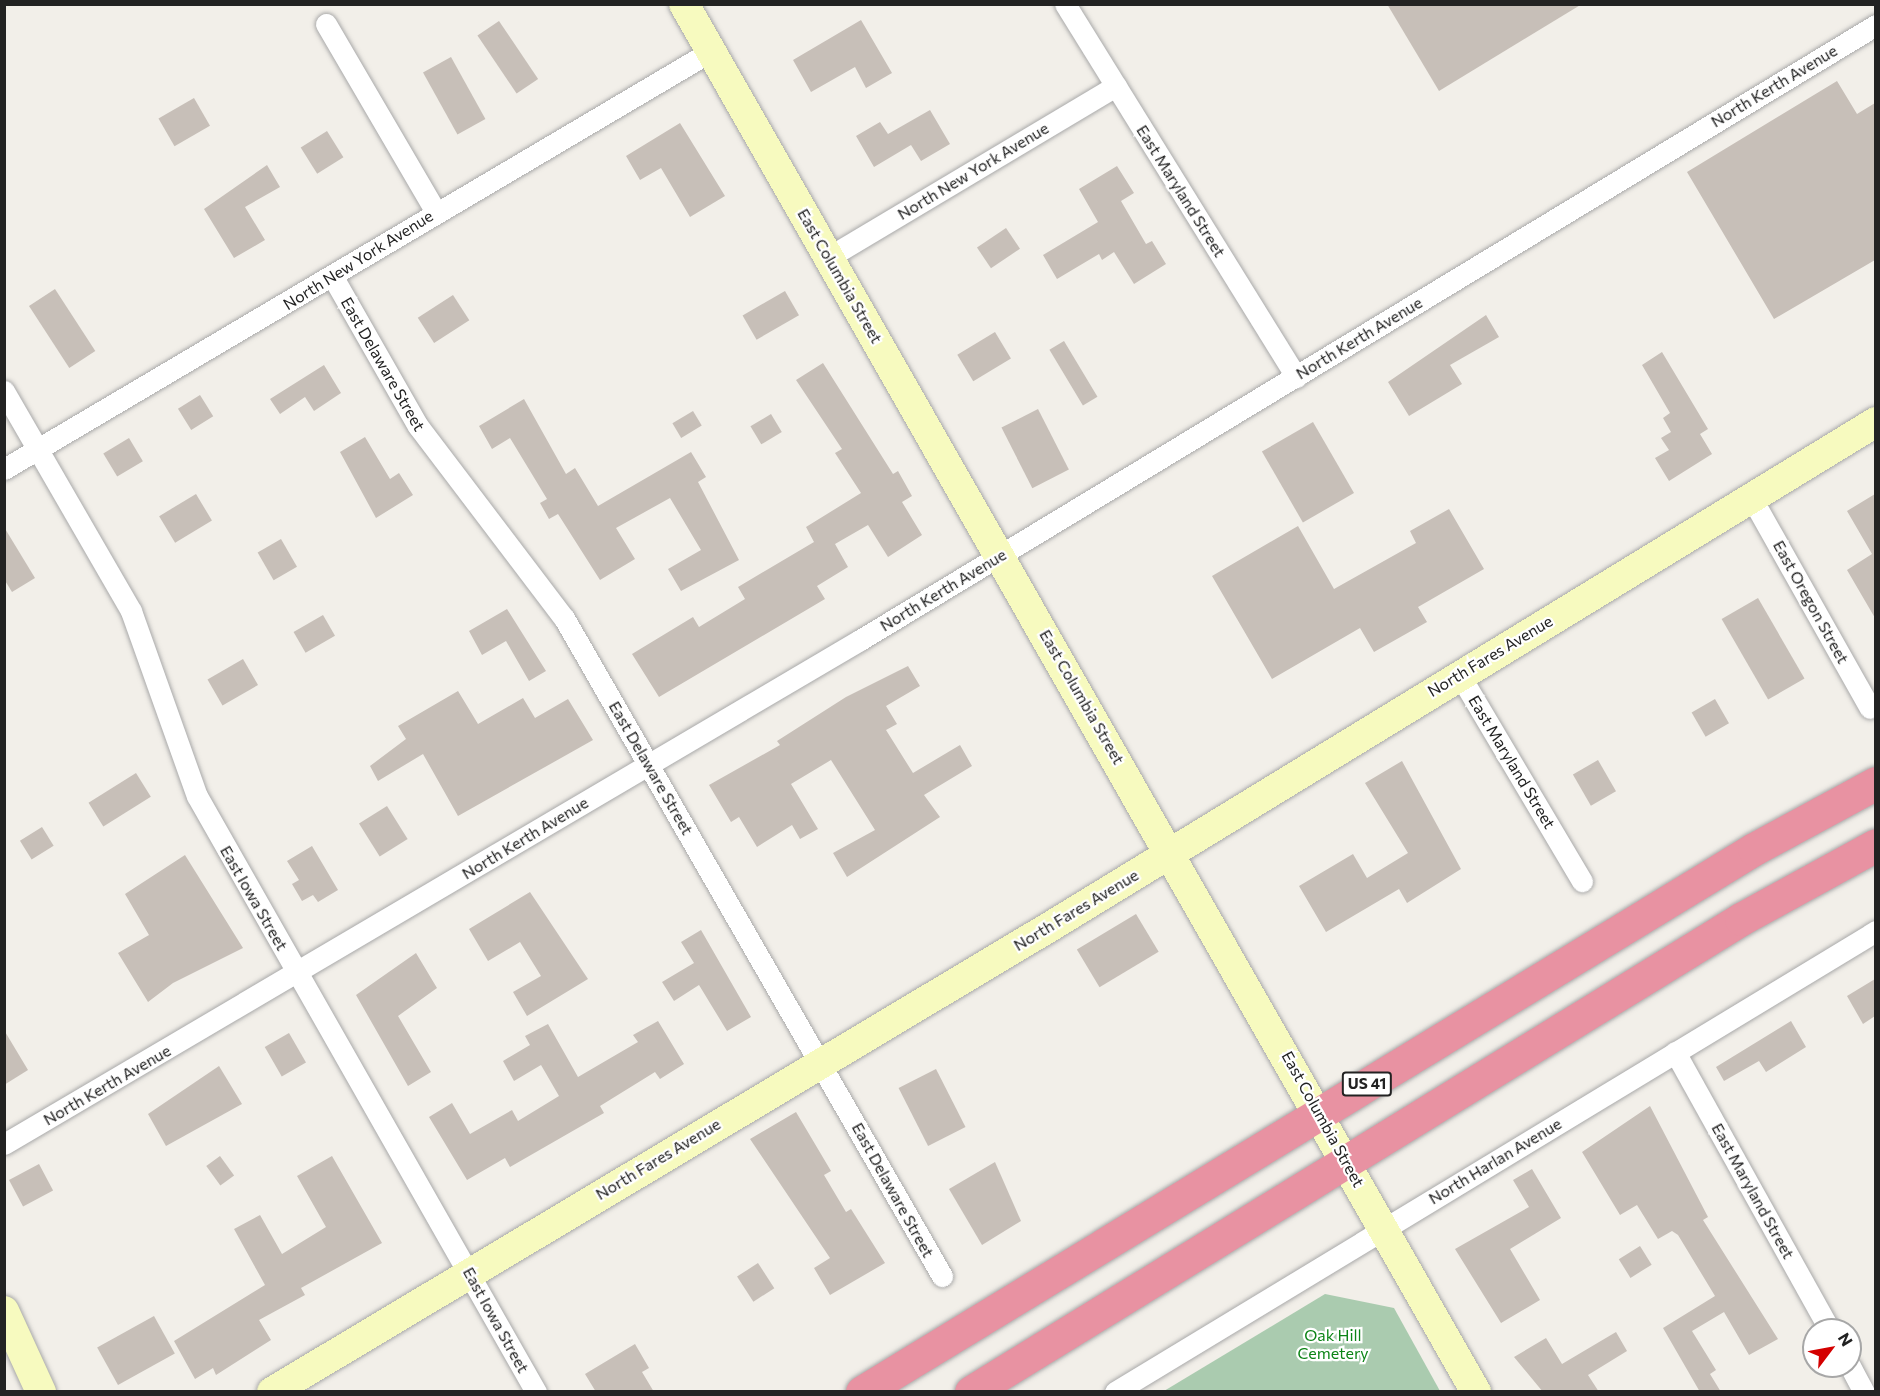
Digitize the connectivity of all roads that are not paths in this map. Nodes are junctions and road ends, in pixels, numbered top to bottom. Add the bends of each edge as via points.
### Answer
1 (684, 4) edge
2 (1065, 4) edge
3 (326, 24) dead end
4 (1875, 25) edge
5 (711, 51) junction
6 (1116, 86) junction
7 (436, 212) junction
8 (830, 257) junction
9 (334, 279) junction
10 (1296, 377) junction
11 (4, 391) edge
12 (1875, 422) edge
13 (38, 449) junction
14 (4, 469) edge
15 (1751, 497) junction
16 (999, 556) junction
17 (1460, 674) junction
18 (1870, 708) dead end
19 (649, 765) junction
20 (1875, 783) edge
21 (1875, 845) edge
22 (1172, 851) junction
23 (1582, 881) dead end
24 (1875, 932) edge
25 (297, 973) junction
26 (1675, 1052) junction
27 (819, 1060) junction
28 (1320, 1112) junction
29 (4, 1144) edge
30 (1347, 1161) junction
31 (1384, 1229) junction
32 (471, 1273) junction
33 (942, 1276) dead end
34 (4, 1311) edge
35 (1823, 1318) edge
36 (1856, 1378) edge
37 (41, 1392) edge
38 (272, 1392) edge
39 (536, 1392) edge
40 (862, 1392) edge
41 (971, 1392) edge
42 (1115, 1392) edge
43 (1476, 1392) edge
44 (1864, 1392) edge

1 - 5 street, East Columbia Street
2 - 6 street, East Maryland Street
3 - 7 street
4 - 10 street, North Kerth Avenue
5 - 7 street, North New York Avenue
5 - 8 street, East Columbia Street
6 - 8 street, North New York Avenue
6 - 10 street, East Maryland Street
7 - 9 street, North New York Avenue
8 - 16 street, East Columbia Street
9 - 13 street, North New York Avenue
9 - 19 street, East Delaware Street via 418,426 535,573
10 - 16 street, North Kerth Avenue
11 - 13 street, East Iowa Street
12 - 15 street, North Fares Avenue
13 - 14 street, North New York Avenue
13 - 25 street, East Iowa Street via 131,611 197,796
15 - 17 street, North Fares Avenue
15 - 18 street, East Oregon Street
16 - 19 street, North Kerth Avenue
16 - 22 street, East Columbia Street
17 - 22 street, North Fares Avenue
17 - 23 street, East Maryland Street
19 - 25 street, North Kerth Avenue
19 - 27 street, East Delaware Street
20 - 28 highway, US 41 via 1754,849
21 - 30 highway via 1741,919
22 - 27 street, North Fares Avenue
22 - 28 street, East Columbia Street
24 - 26 street, North Harlan Avenue
25 - 29 street, North Kerth Avenue
25 - 32 street, East Iowa Street
26 - 31 street, North Harlan Avenue
26 - 35 street, East Maryland Street
27 - 32 street, North Fares Avenue
27 - 33 street, East Delaware Street
28 - 30 street, East Columbia Street
28 - 40 highway, US 41
30 - 31 street, East Columbia Street
30 - 41 highway
31 - 42 street, North Harlan Avenue
31 - 43 street, East Columbia Street
32 - 38 street, North Fares Avenue
32 - 39 street, East Iowa Street
34 - 37 street
36 - 44 street

